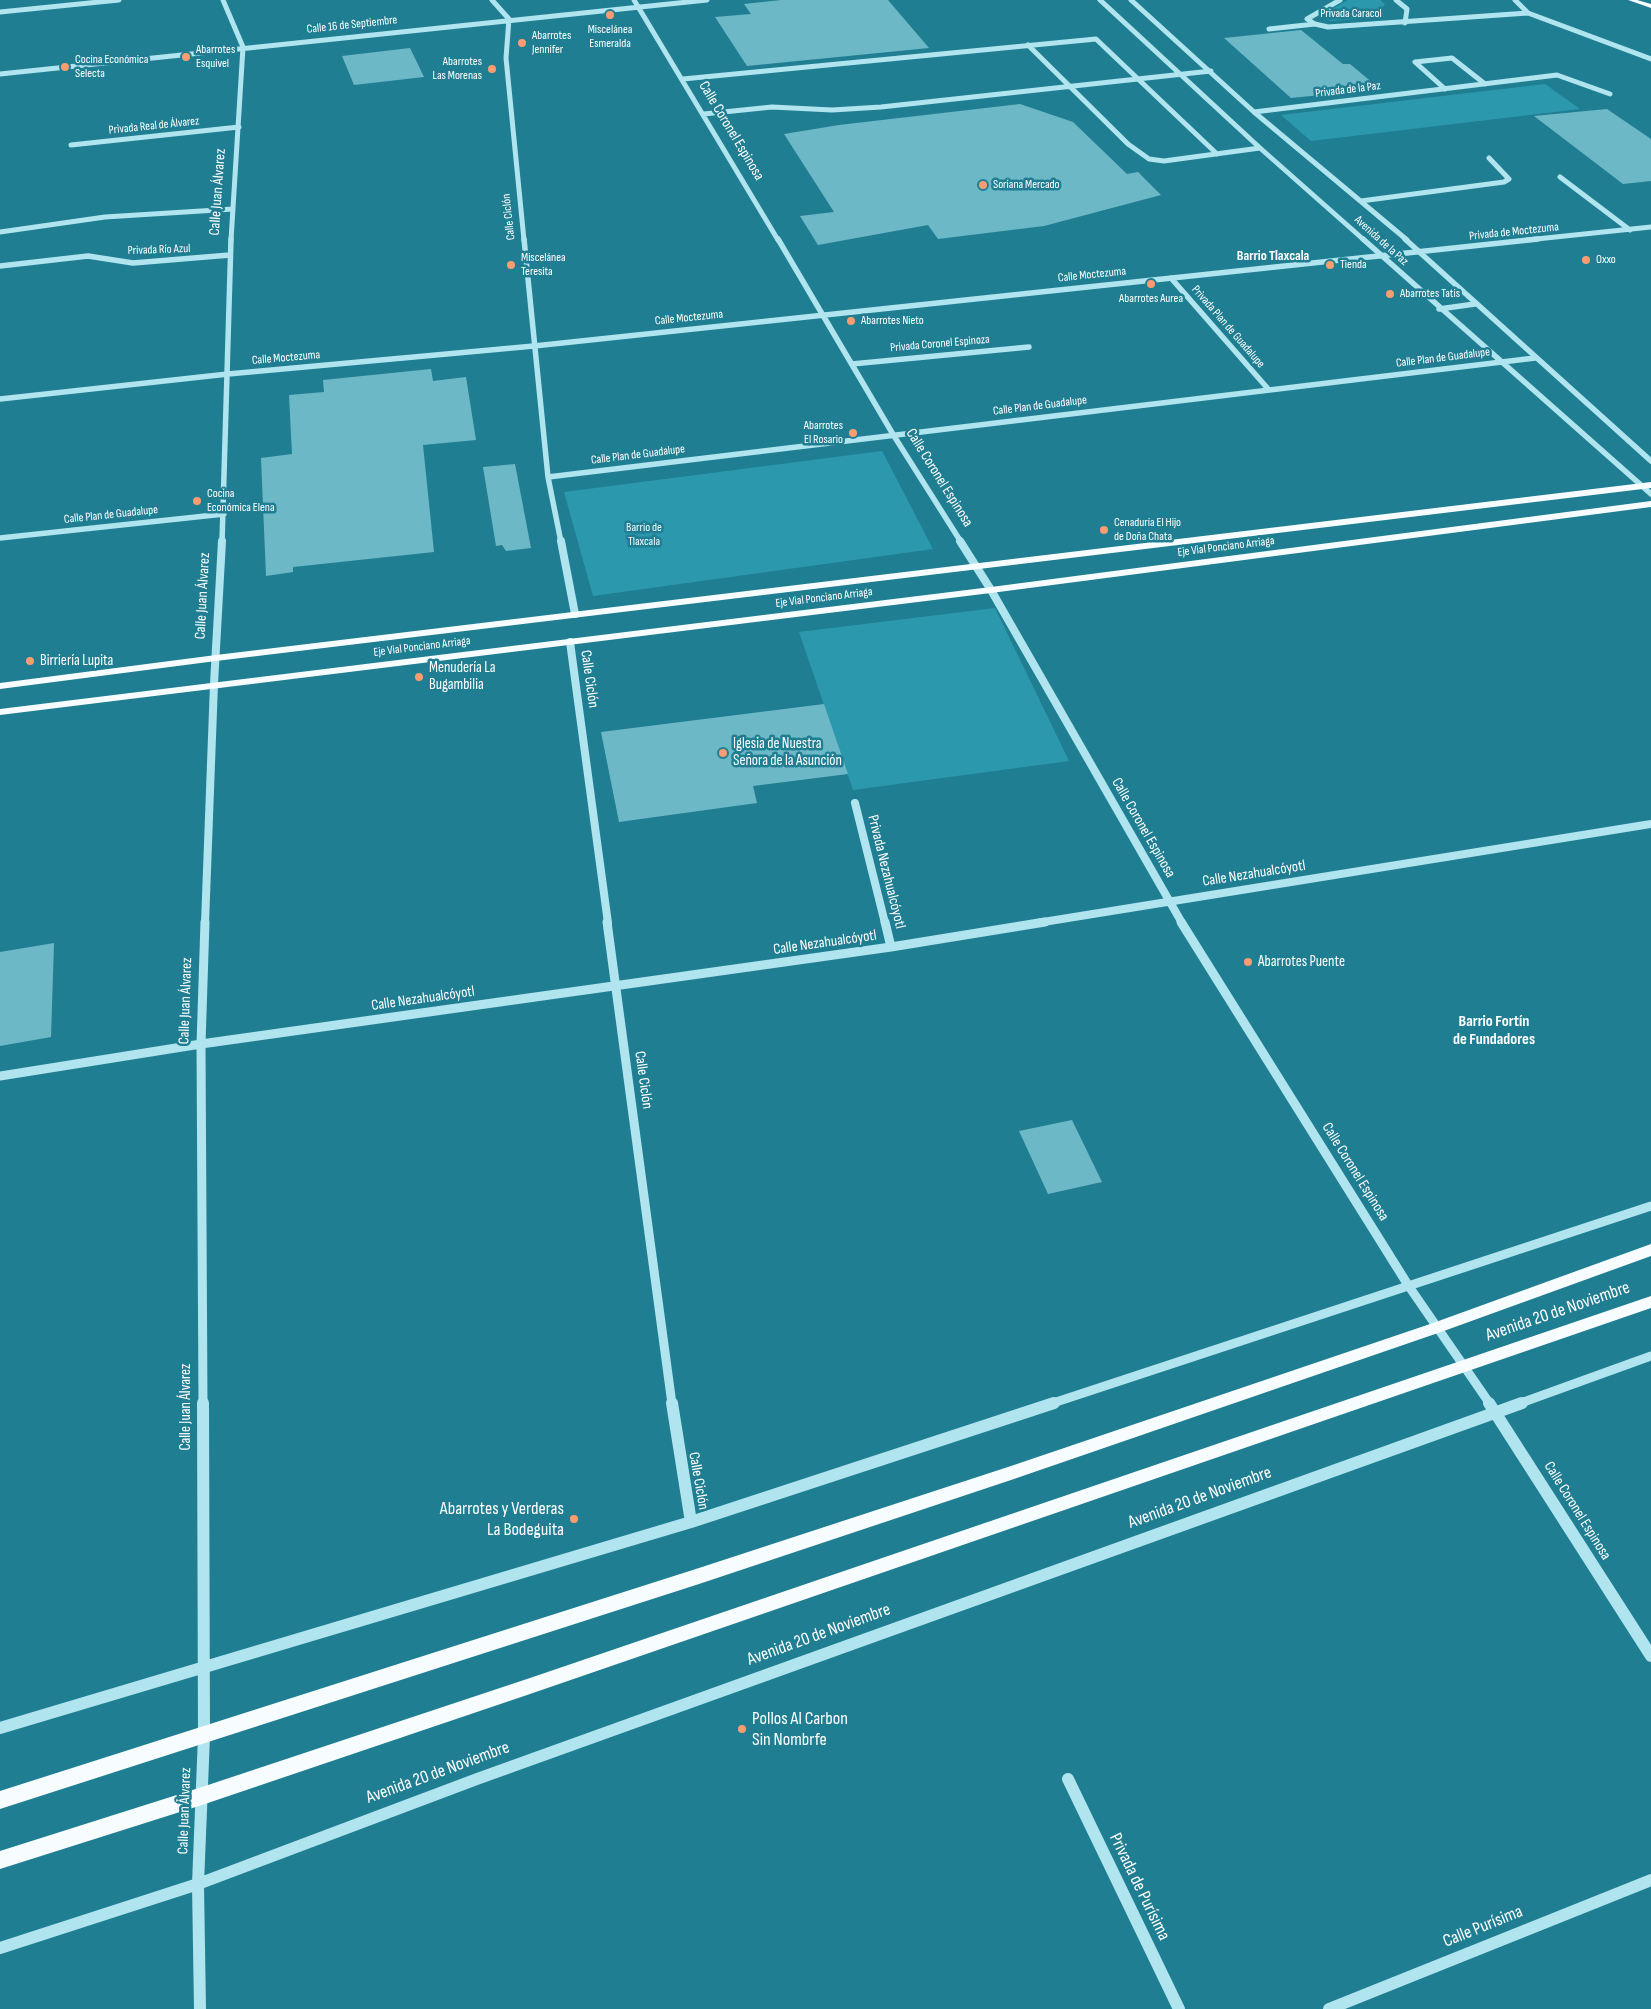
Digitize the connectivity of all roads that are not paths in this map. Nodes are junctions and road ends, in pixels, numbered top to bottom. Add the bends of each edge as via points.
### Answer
1 (119, 0) edge
2 (223, 0) edge
3 (492, 0) edge
4 (634, 0) edge
5 (707, 0) edge
6 (1100, 0) edge
7 (1131, 0) edge
8 (1340, 0) edge
9 (1396, 0) edge
10 (1515, 0) edge
11 (1631, 0) edge
12 (1651, 6) edge
13 (638, 7) junction
14 (0, 12) edge
15 (1528, 13) junction
16 (509, 19) junction
17 (1405, 23) junction
18 (1314, 24) junction
19 (1269, 29) dead end
20 (1028, 45) junction
21 (243, 46) junction
22 (1651, 59) edge
23 (1211, 71) junction
24 (0, 74) edge
25 (1180, 74) junction
26 (683, 79) junction
27 (1139, 79) junction
28 (1485, 84) junction
29 (1070, 86) junction
30 (1445, 88) junction
31 (1610, 94) dead end
32 (1254, 112) junction
33 (704, 114) junction
34 (239, 127) junction
35 (71, 145) dead end
36 (1260, 148) junction
37 (1217, 154) junction
38 (1489, 158) dead end
39 (1560, 177) dead end
40 (1361, 201) junction
41 (233, 208) junction
42 (1651, 227) edge
43 (1630, 230) junction
44 (0, 232) edge
45 (1422, 253) junction
46 (230, 255) junction
47 (1380, 255) junction
48 (0, 266) edge
49 (1171, 278) junction
50 (1475, 304) junction
51 (1439, 308) junction
52 (822, 314) junction
53 (534, 346) junction
54 (1029, 348) dead end
55 (1536, 358) junction
56 (1500, 362) junction
57 (852, 364) junction
58 (228, 374) junction
59 (1269, 390) junction
60 (0, 398) edge
61 (894, 436) junction
62 (1651, 461) edge
63 (548, 477) junction
64 (1646, 486) edge
65 (1651, 494) edge
66 (1651, 504) edge
67 (224, 514) junction
68 (0, 538) edge
69 (977, 566) junction
70 (991, 590) junction
71 (574, 614) junction
72 (570, 642) junction
73 (216, 658) junction
74 (214, 684) junction
75 (0, 686) edge
76 (0, 712) edge
77 (855, 804) dead end
78 (1651, 824) edge
79 (1168, 902) junction
80 (891, 948) junction
81 (617, 986) junction
82 (201, 1044) junction
83 (0, 1076) edge
84 (1651, 1206) edge
85 (1651, 1250) edge
86 (1408, 1285) junction
87 (1651, 1302) edge
88 (1436, 1328) junction
89 (1651, 1356) edge
90 (1462, 1366) junction
91 (1496, 1413) junction
92 (691, 1522) junction
93 (1651, 1656) edge
94 (202, 1667) junction
95 (0, 1728) edge
96 (204, 1736) junction
97 (1068, 1779) dead end
98 (202, 1796) junction
99 (0, 1800) edge
100 (0, 1860) edge
101 (1651, 1880) edge
102 (198, 1884) junction
103 (0, 1948) edge
104 (200, 2009) edge
105 (1179, 2009) edge
106 (1328, 2009) edge

1 - 14 street
2 - 21 street, Calle Juan Álvarez
3 - 16 street
4 - 13 street, Calle Coronel Espinosa
5 - 13 street, Calle 16 de Septiembre
6 - 25 street, Avenida de la Paz
7 - 23 street, Avenida de la Paz
8 - 18 street, Privada Caracol via 1308,19
9 - 17 street, Privada Caracol via 1407,9
10 - 15 street, Privada Caracol
11 - 12 main road
13 - 16 street, Calle 16 de Septiembre
13 - 26 street, Calle Coronel Espinosa
15 - 17 street, Privada Caracol
15 - 22 street, Privada Caracol
16 - 21 street, Calle 16 de Septiembre
16 - 53 street, Calle Ciclón via 506,58
17 - 18 street, Privada Caracol via 1328,27
18 - 19 street
20 - 26 street
20 - 27 street via 1096,39
20 - 29 street
21 - 24 street, Calle 16 de Septiembre
21 - 34 street, Calle Juan Álvarez
23 - 25 street
23 - 32 street, Avenida de la Paz
25 - 27 street
25 - 36 street, Avenida de la Paz
26 - 33 street, Calle Coronel Espinosa
27 - 29 street
27 - 37 street
28 - 30 street, Privada de la Paz
28 - 30 street via 1452,58 1415,62
28 - 31 street, Privada de la Paz via 1557,75
29 - 33 street via 881,108 772,107
29 - 37 street via 1128,144 1149,159 1164,161
30 - 32 street, Privada de la Paz
32 - 40 street, Avenida de la Paz
33 - 52 street, Calle Coronel Espinosa
34 - 35 street, Privada Real de Álvarez
34 - 41 street, Calle Juan Álvarez
36 - 37 street
36 - 47 street, Avenida de la Paz
38 - 40 street via 1510,178 1504,182
39 - 43 street
40 - 45 street, Avenida de la Paz
41 - 44 street via 105,217
41 - 46 street, Calle Juan Álvarez
42 - 43 street, Privada de Moctezuma
43 - 45 street, Privada de Moctezuma
45 - 47 street, Privada de Moctezuma
45 - 50 street, Avenida de la Paz
46 - 48 street, Privada Río Azul via 133,263 88,256
46 - 58 street, Calle Juan Álvarez
47 - 49 street, Calle Moctezuma
47 - 51 street, Avenida de la Paz
49 - 52 street, Calle Moctezuma
49 - 59 street, Privada Plan de Guadalupe
50 - 51 street
50 - 55 street, Avenida de la Paz
51 - 56 street, Avenida de la Paz
52 - 53 street, Calle Moctezuma
52 - 57 street, Calle Coronel Espinosa
53 - 58 street, Calle Moctezuma
53 - 63 street, Calle Ciclón
54 - 57 street, Privada Coronel Espinoza
55 - 56 street, Calle Plan de Guadalupe
55 - 62 street, Avenida de la Paz
56 - 59 street, Calle Plan de Guadalupe
56 - 64 street, Avenida de la Paz
57 - 61 street, Calle Coronel Espinosa
58 - 60 street, Calle Moctezuma
58 - 67 street, Calle Juan Álvarez
59 - 61 street, Calle Plan de Guadalupe
61 - 63 street, Calle Plan de Guadalupe
61 - 69 street, Calle Coronel Espinosa
63 - 71 street, Calle Ciclón
64 - 65 street, Avenida de la Paz
64 - 69 main road, Eje Vial Ponciano Arriaga
66 - 70 main road, Eje Vial Ponciano Arriaga
67 - 68 street, Calle Plan de Guadalupe
67 - 73 street, Calle Juan Álvarez
69 - 70 street, Calle Coronel Espinosa
69 - 71 main road, Eje Vial Ponciano Arriaga
70 - 72 main road, Eje Vial Ponciano Arriaga
70 - 79 street, Calle Coronel Espinosa
71 - 73 main road, Eje Vial Ponciano Arriaga
72 - 74 main road, Eje Vial Ponciano Arriaga
72 - 81 street, Calle Ciclón
73 - 74 street, Calle Juan Álvarez
73 - 75 main road, Eje Vial Ponciano Arriaga
74 - 76 main road, Eje Vial Ponciano Arriaga
74 - 82 street, Calle Juan Álvarez
77 - 80 street, Privada Nezahualcóyotl
78 - 79 street, Calle Nezahualcóyotl
79 - 80 street, Calle Nezahualcóyotl
79 - 86 street, Calle Coronel Espinosa
80 - 81 street, Calle Nezahualcóyotl
81 - 82 street, Calle Nezahualcóyotl
81 - 92 street, Calle Ciclón via 680,1464
82 - 83 street, Calle Nezahualcóyotl
82 - 94 street, Calle Juan Álvarez
84 - 86 street
85 - 88 main road, Avenida 20 de Noviembre
86 - 88 street, Calle Coronel Espinosa
86 - 92 street
87 - 90 main road, Avenida 20 de Noviembre
88 - 90 street, Calle Coronel Espinosa
88 - 96 main road, Avenida 20 de Noviembre via 964,1489
89 - 91 street, Avenida 20 de Noviembre
90 - 91 street, Calle Coronel Espinosa
90 - 98 main road, Avenida 20 de Noviembre
91 - 93 street, Calle Coronel Espinosa
91 - 102 street, Avenida 20 de Noviembre via 476,1779
92 - 94 street
94 - 95 street
94 - 96 street, Calle Juan Álvarez
96 - 98 street, Calle Juan Álvarez
96 - 99 main road, Avenida 20 de Noviembre
97 - 105 street, Privada de Purísima
98 - 100 main road, Avenida 20 de Noviembre
98 - 102 street, Calle Juan Álvarez
101 - 106 street, Calle Purísima
102 - 103 street, Avenida 20 de Noviembre
102 - 104 street, Calle Juan Álvarez

